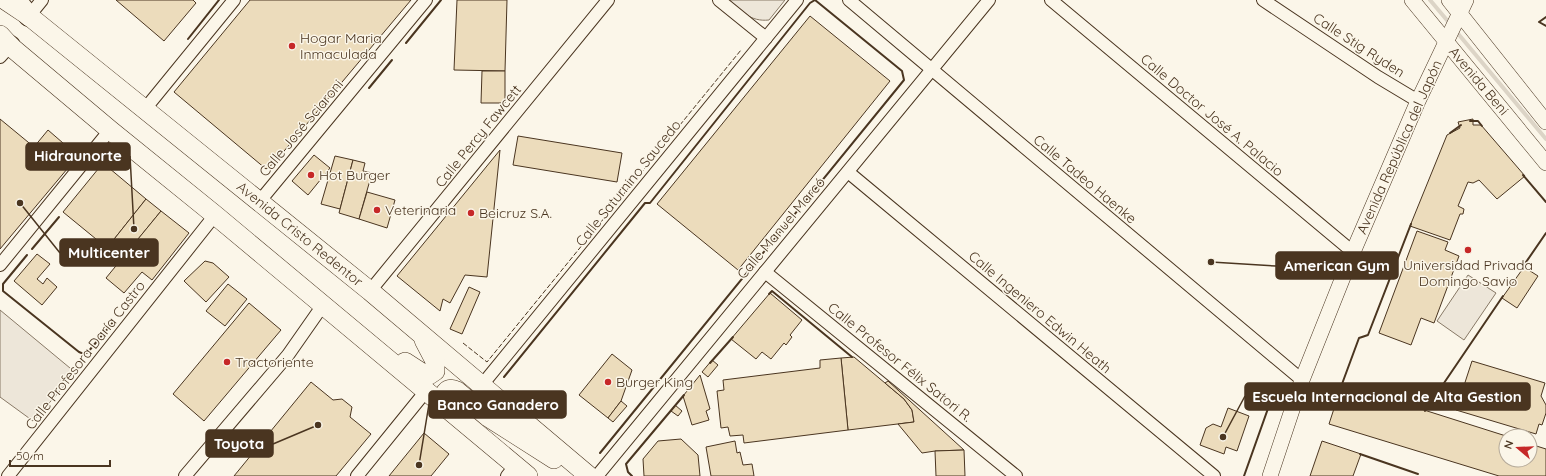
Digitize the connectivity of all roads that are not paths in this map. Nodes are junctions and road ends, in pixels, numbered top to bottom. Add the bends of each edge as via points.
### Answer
1 (5, 0) edge
2 (16, 0) edge
3 (42, 0) edge
4 (234, 0) edge
5 (426, 0) edge
6 (608, 0) edge
7 (719, 0) edge
8 (796, 0) edge
9 (849, 0) edge
10 (989, 0) edge
11 (1051, 0) edge
12 (1263, 0) edge
13 (1412, 0) edge
14 (1448, 0) edge
15 (1461, 10) edge
16 (29, 16) junction
17 (766, 38) junction
18 (1446, 40) junction
19 (2, 44) edge
20 (932, 70) junction
21 (1418, 101) junction
22 (145, 109) junction
23 (1546, 122) edge
24 (110, 130) junction
25 (1546, 163) edge
26 (848, 172) junction
27 (259, 202) junction
28 (215, 215) junction
29 (1353, 252) junction
30 (0, 265) edge
31 (765, 272) junction
32 (307, 291) junction
33 (370, 291) junction
34 (323, 305) junction
35 (419, 332) junction
36 (1302, 380) junction
37 (482, 385) junction
38 (426, 391) junction
39 (462, 422) junction
40 (584, 472) edge
41 (517, 473) edge
42 (8, 476) edge
43 (185, 476) edge
44 (357, 476) edge
45 (597, 476) edge
46 (1016, 476) edge
47 (1214, 476) edge
48 (1270, 476) edge

1 - 16 main road, Avenida Cristo Redentor
2 - 16 highway
3 - 16 street
4 - 22 street
5 - 27 street, Calle José Sciaroni
6 - 33 street, Calle Percy Fawcett
7 - 17 street
8 - 17 street, Calle Saturnino Saucedo
9 - 20 street, Calle Tadeo Haenke
10 - 20 street, Calle Manuel Marcó
11 - 29 street, Calle Doctor José A. Palacio
12 - 21 street, Calle Stig Ryden
13 - 18 street, Avenida Beni
14 - 15 street, Avenida Beni
15 - 18 street, Avenida República del Japón
15 - 23 street, Avenida Beni
16 - 22 main road, Avenida Cristo Redentor
17 - 37 street, Calle Saturnino Saucedo
18 - 21 street, Avenida República del Japón
18 - 25 street, Avenida Beni
19 - 24 main road
20 - 26 street, Calle Manuel Marcó
20 - 36 street, Calle Tadeo Haenke
21 - 29 street, Avenida República del Japón
22 - 27 main road, Avenida Cristo Redentor
24 - 28 main road
24 - 30 street
26 - 31 street, Calle Manuel Marcó
26 - 47 street, Calle Ingeniero Edwin Heath
27 - 33 main road, Avenida Cristo Redentor
28 - 32 main road
28 - 42 street, Calle Profesora Daría Castro
29 - 36 street, Avenida República del Japón
31 - 45 street, Calle Manuel Marcó
31 - 46 street, Calle Profesor Félix Satori R.
32 - 34 main road
32 - 35 main road via 356,323 411,367 429,375 435,371 435,361
33 - 35 main road, Avenida Cristo Redentor
34 - 38 main road
34 - 43 street via 288,355
35 - 37 main road, Avenida Cristo Redentor
36 - 48 street, Avenida República del Japón
37 - 40 main road, Avenida Cristo Redentor
38 - 39 main road
38 - 44 street
39 - 40 main road via 445,404 443,397 448,389 457,391 488,417 548,456
39 - 41 main road

